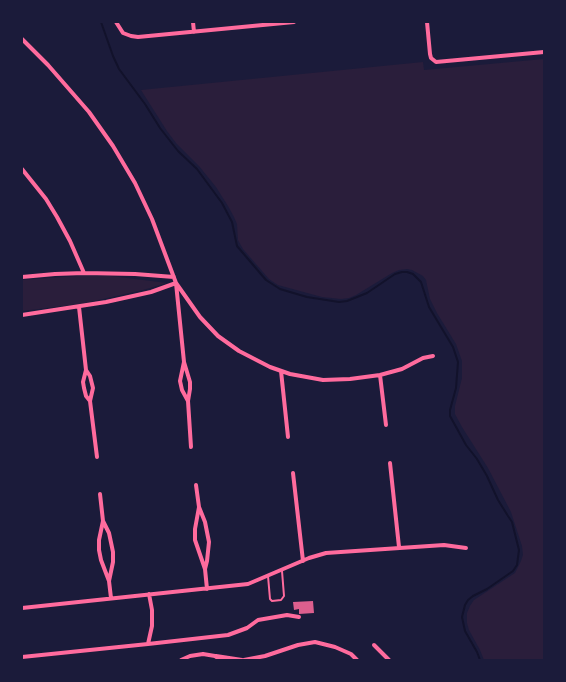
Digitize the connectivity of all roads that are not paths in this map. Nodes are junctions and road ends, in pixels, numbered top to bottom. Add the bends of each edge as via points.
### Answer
1 (116, 22) edge
2 (193, 22) edge
3 (285, 22) edge
4 (294, 22) edge
5 (427, 22) edge
6 (194, 32) junction
7 (22, 39) edge
8 (544, 52) edge
9 (22, 169) edge
10 (84, 273) junction
11 (22, 277) edge
12 (174, 277) junction
13 (176, 284) junction
14 (79, 307) junction
15 (22, 314) edge
16 (433, 356) dead end
17 (184, 362) junction
18 (86, 370) junction
19 (281, 371) junction
20 (380, 375) junction
21 (188, 400) junction
22 (90, 401) junction
23 (386, 426) dead end
24 (288, 436) dead end
25 (191, 447) dead end
26 (97, 457) dead end
27 (390, 463) dead end
28 (293, 473) dead end
29 (196, 485) dead end
30 (100, 494) dead end
31 (199, 507) junction
32 (103, 521) junction
33 (399, 547) junction
34 (466, 548) dead end
35 (303, 561) junction
36 (205, 569) junction
37 (282, 569) junction
38 (268, 575) junction
39 (109, 581) junction
40 (207, 589) junction
41 (149, 594) junction
42 (111, 598) junction
43 (22, 608) edge
44 (299, 617) dead end
45 (148, 644) junction
46 (374, 645) dead end
47 (215, 656) junction
48 (22, 657) edge
49 (181, 660) edge
50 (221, 660) edge
51 (243, 660) edge
52 (357, 660) edge
53 (389, 660) edge

1 - 6 street via 123,33 131,36
2 - 6 street
3 - 4 street
3 - 6 street
5 - 8 street via 430,54 436,62
7 - 12 street via 84,106 113,146 144,202
9 - 10 street via 57,217
10 - 11 street
10 - 12 street
12 - 13 street
13 - 14 street
13 - 17 street
13 - 19 street via 200,317 218,336 251,358
14 - 15 street
14 - 18 street
16 - 20 street
17 - 21 street via 190,382
17 - 21 street via 180,382
18 - 22 street via 93,388
18 - 22 street via 83,382 86,396
19 - 20 street via 323,380
19 - 24 street
20 - 23 street
21 - 25 street
22 - 26 street
27 - 33 street
28 - 35 street
29 - 31 street
30 - 32 street
31 - 36 street via 195,540
31 - 36 street via 209,542
32 - 39 street via 99,550
32 - 39 street via 109,533 113,552
33 - 34 street via 444,545
33 - 35 street via 326,553
35 - 37 street
36 - 40 street
37 - 38 street
37 - 38 lane via 284,596 281,600 270,599
38 - 40 street via 248,584
39 - 42 street
40 - 41 street
41 - 42 street
41 - 45 street via 152,626
42 - 43 street
44 - 45 street via 287,615 258,620 247,628 228,635
45 - 48 street
46 - 53 street
47 - 49 street via 195,655
47 - 50 street
47 - 51 street
51 - 52 street via 315,642 336,647

